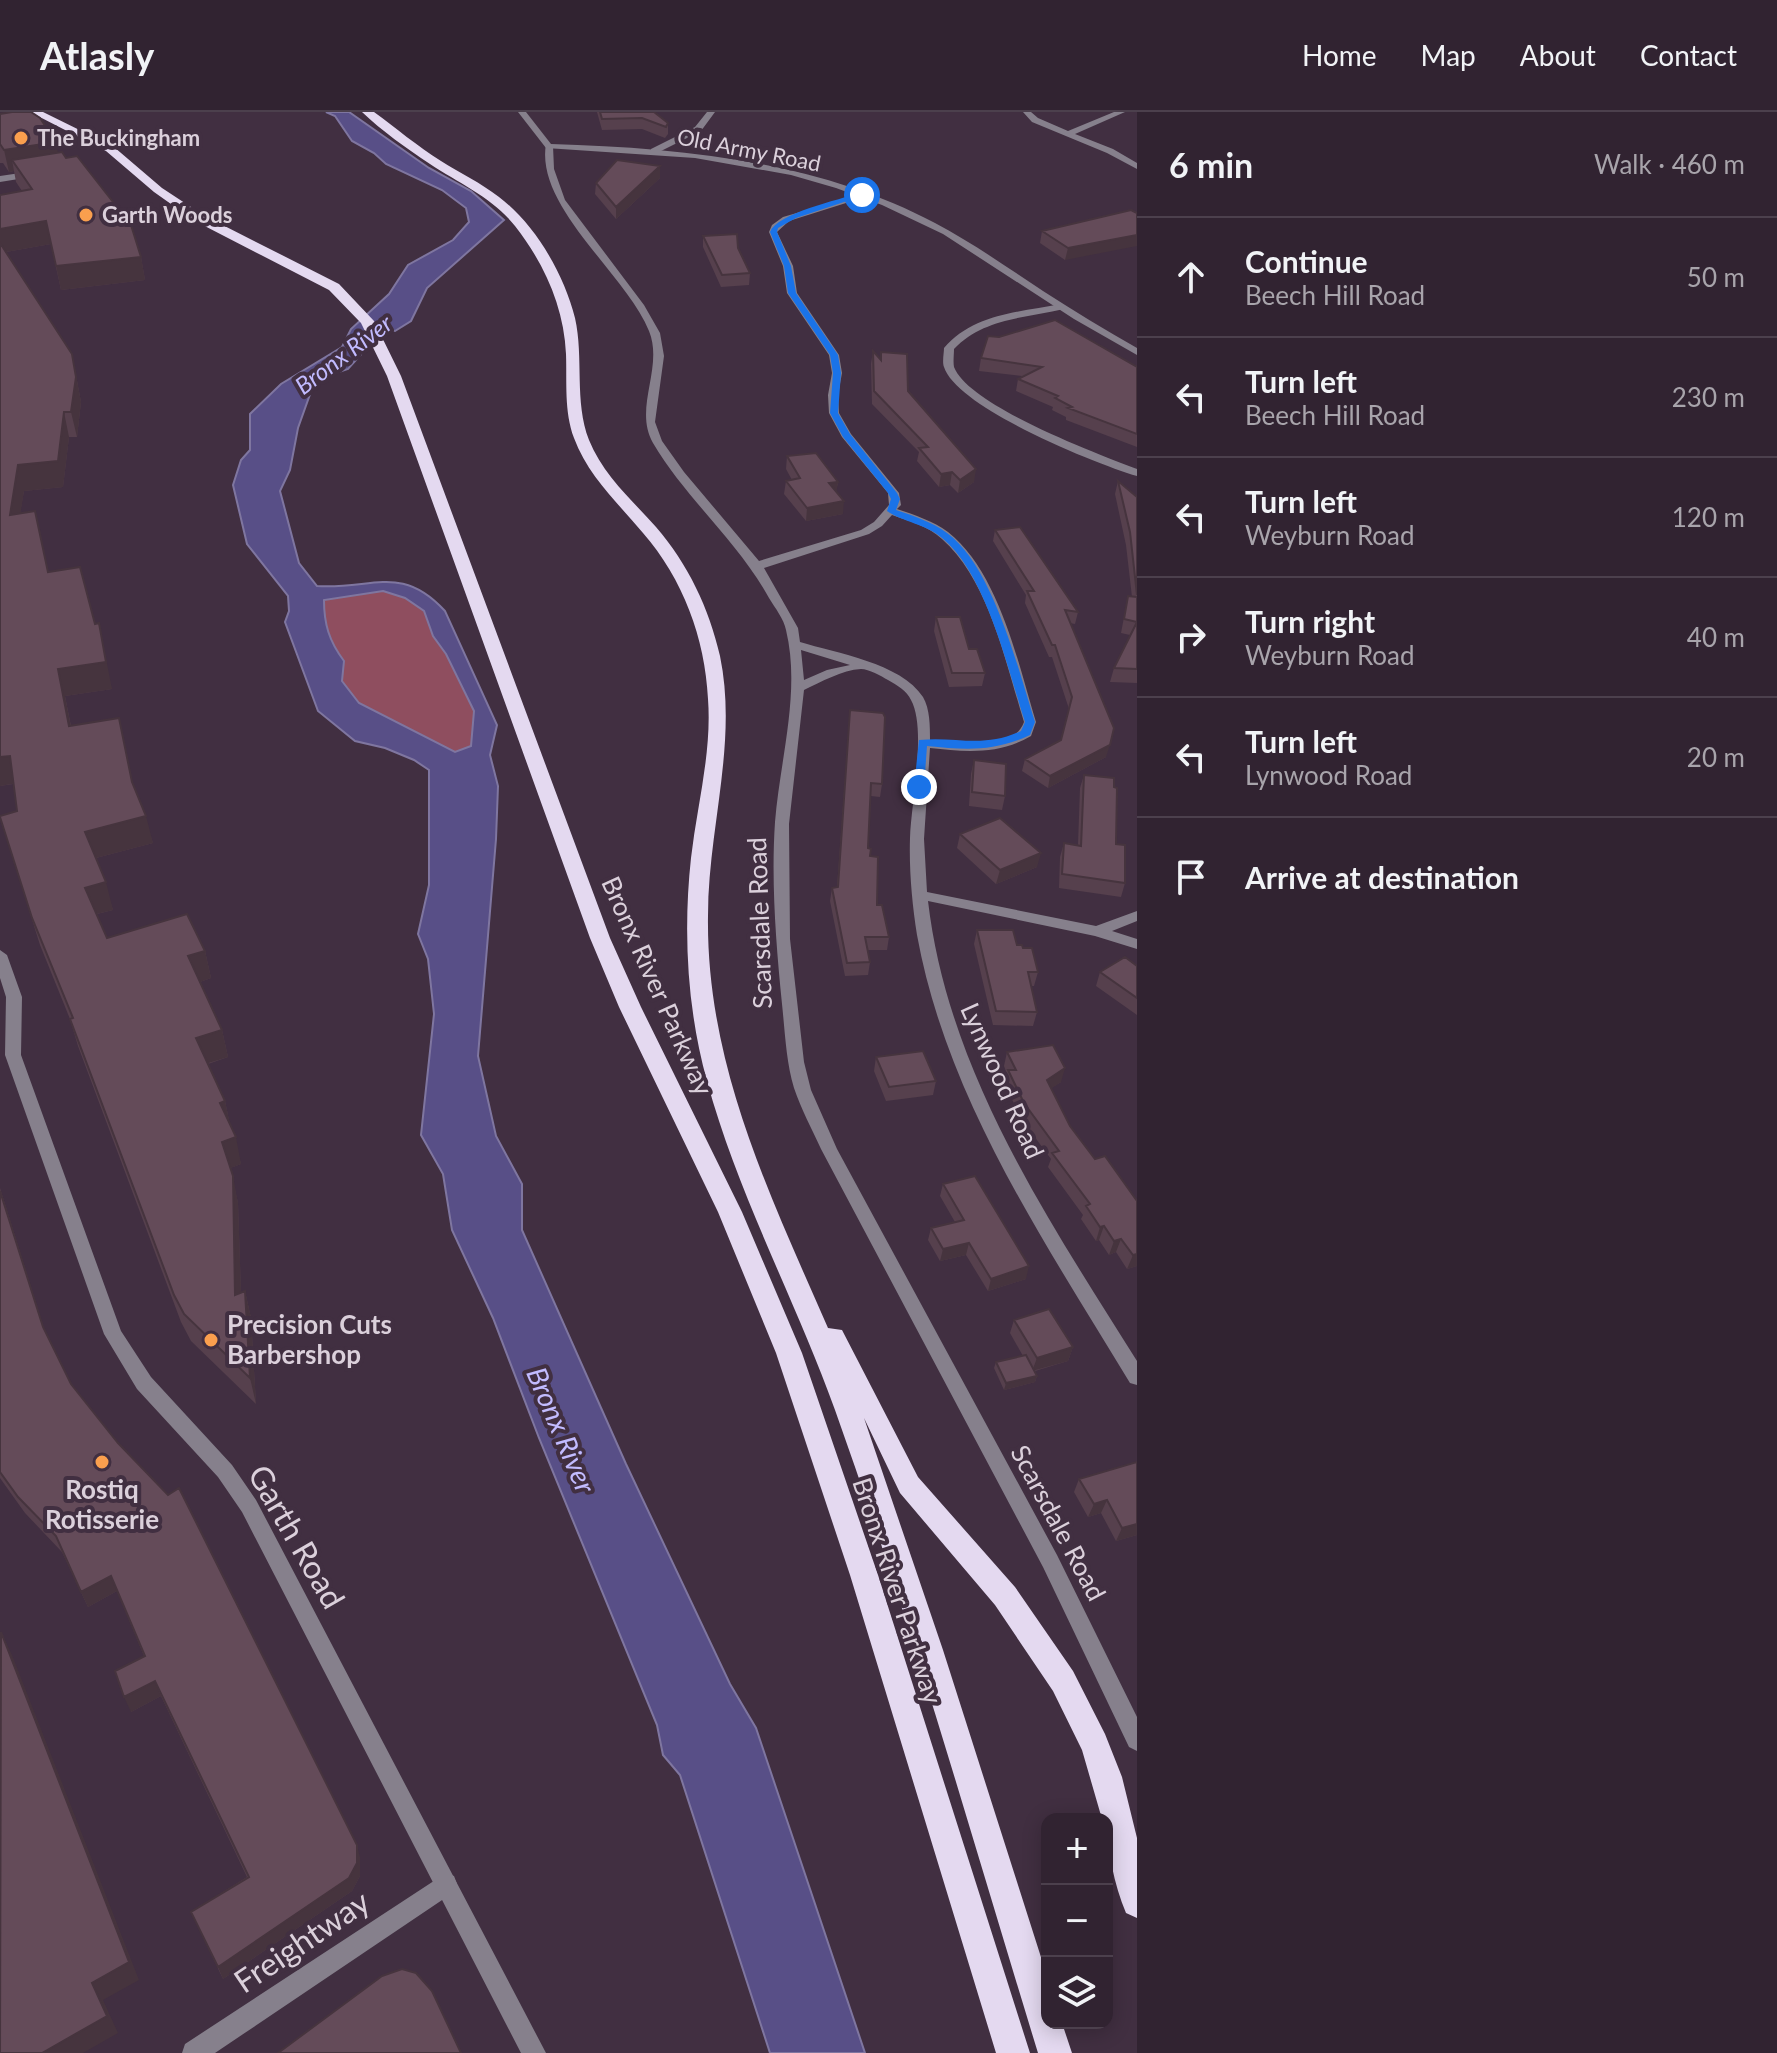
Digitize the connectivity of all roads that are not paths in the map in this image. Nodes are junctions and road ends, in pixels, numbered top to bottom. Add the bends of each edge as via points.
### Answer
1 (35, 112) edge
2 (367, 112) edge
3 (522, 112) edge
4 (711, 112) edge
5 (1027, 112) edge
6 (1121, 112) edge
7 (1067, 134) junction
8 (549, 146) junction
9 (654, 151) junction
10 (1137, 167) edge
11 (45, 172) edge
12 (0, 179) edge
13 (862, 195) junction
14 (1061, 307) junction
15 (1137, 352) edge
16 (1137, 473) edge
17 (891, 511) junction
18 (757, 566) junction
19 (793, 644) junction
20 (862, 667) junction
21 (797, 688) junction
22 (922, 743) junction
23 (920, 895) junction
24 (1137, 916) edge
25 (1097, 931) junction
26 (1137, 944) edge
27 (0, 955) edge
28 (4, 1053) edge
29 (782, 1245) junction
30 (1137, 1377) edge
31 (1137, 1740) edge
32 (446, 1884) junction
33 (1137, 1902) edge
34 (194, 2053) edge
35 (534, 2053) edge
36 (1013, 2053) edge
37 (1055, 2053) edge

1 - 36 highway, Bronx River Parkway via 110,149 199,218 334,287 377,339 595,925 724,1198 789,1353
2 - 29 highway, Bronx River Parkway via 496,200 525,232 567,311 572,403 588,454 610,488 660,541 695,604 714,673 718,725 698,891 702,1001 729,1117
3 - 8 street
4 - 9 street via 698,129
5 - 7 street
6 - 7 street
7 - 10 street
8 - 9 street, Old Army Road
8 - 18 street, Scarsdale Road via 552,180 561,200 655,333 659,356 650,413 653,432 680,474
9 - 13 street, Old Army Road via 777,171
11 - 12 street
13 - 14 street, Old Army Road via 945,231
13 - 17 street via 786,219 773,232 788,266 792,293 834,355 834,413 893,493
14 - 15 street, Old Army Road
14 - 16 street via 969,331 949,348 949,367 969,389 1023,424
17 - 18 street via 865,532
17 - 22 street via 938,530 964,557 992,606 1030,722 1026,733 1004,744
18 - 19 street, Scarsdale Road via 784,610
19 - 20 street, Lynwood Road
19 - 21 street, Scarsdale Road
20 - 21 street
20 - 22 street, Lynwood Road via 912,691 922,713
21 - 31 street, Scarsdale Road via 782,824 782,894 791,1032 803,1090 829,1149 1057,1574
22 - 23 street, Lynwood Road
23 - 25 street
23 - 30 street, Lynwood Road via 930,958 958,1055 1033,1204
24 - 25 street
25 - 26 street
27 - 28 street, Garth Road via 14,997
28 - 32 street, Garth Road via 113,1334 144,1383 225,1471 249,1506
29 - 33 highway via 909,1485 1014,1608 1063,1681 1107,1777
29 - 37 highway, Bronx River Parkway via 861,1446
32 - 34 street, Freightway
32 - 35 street, Garth Road

